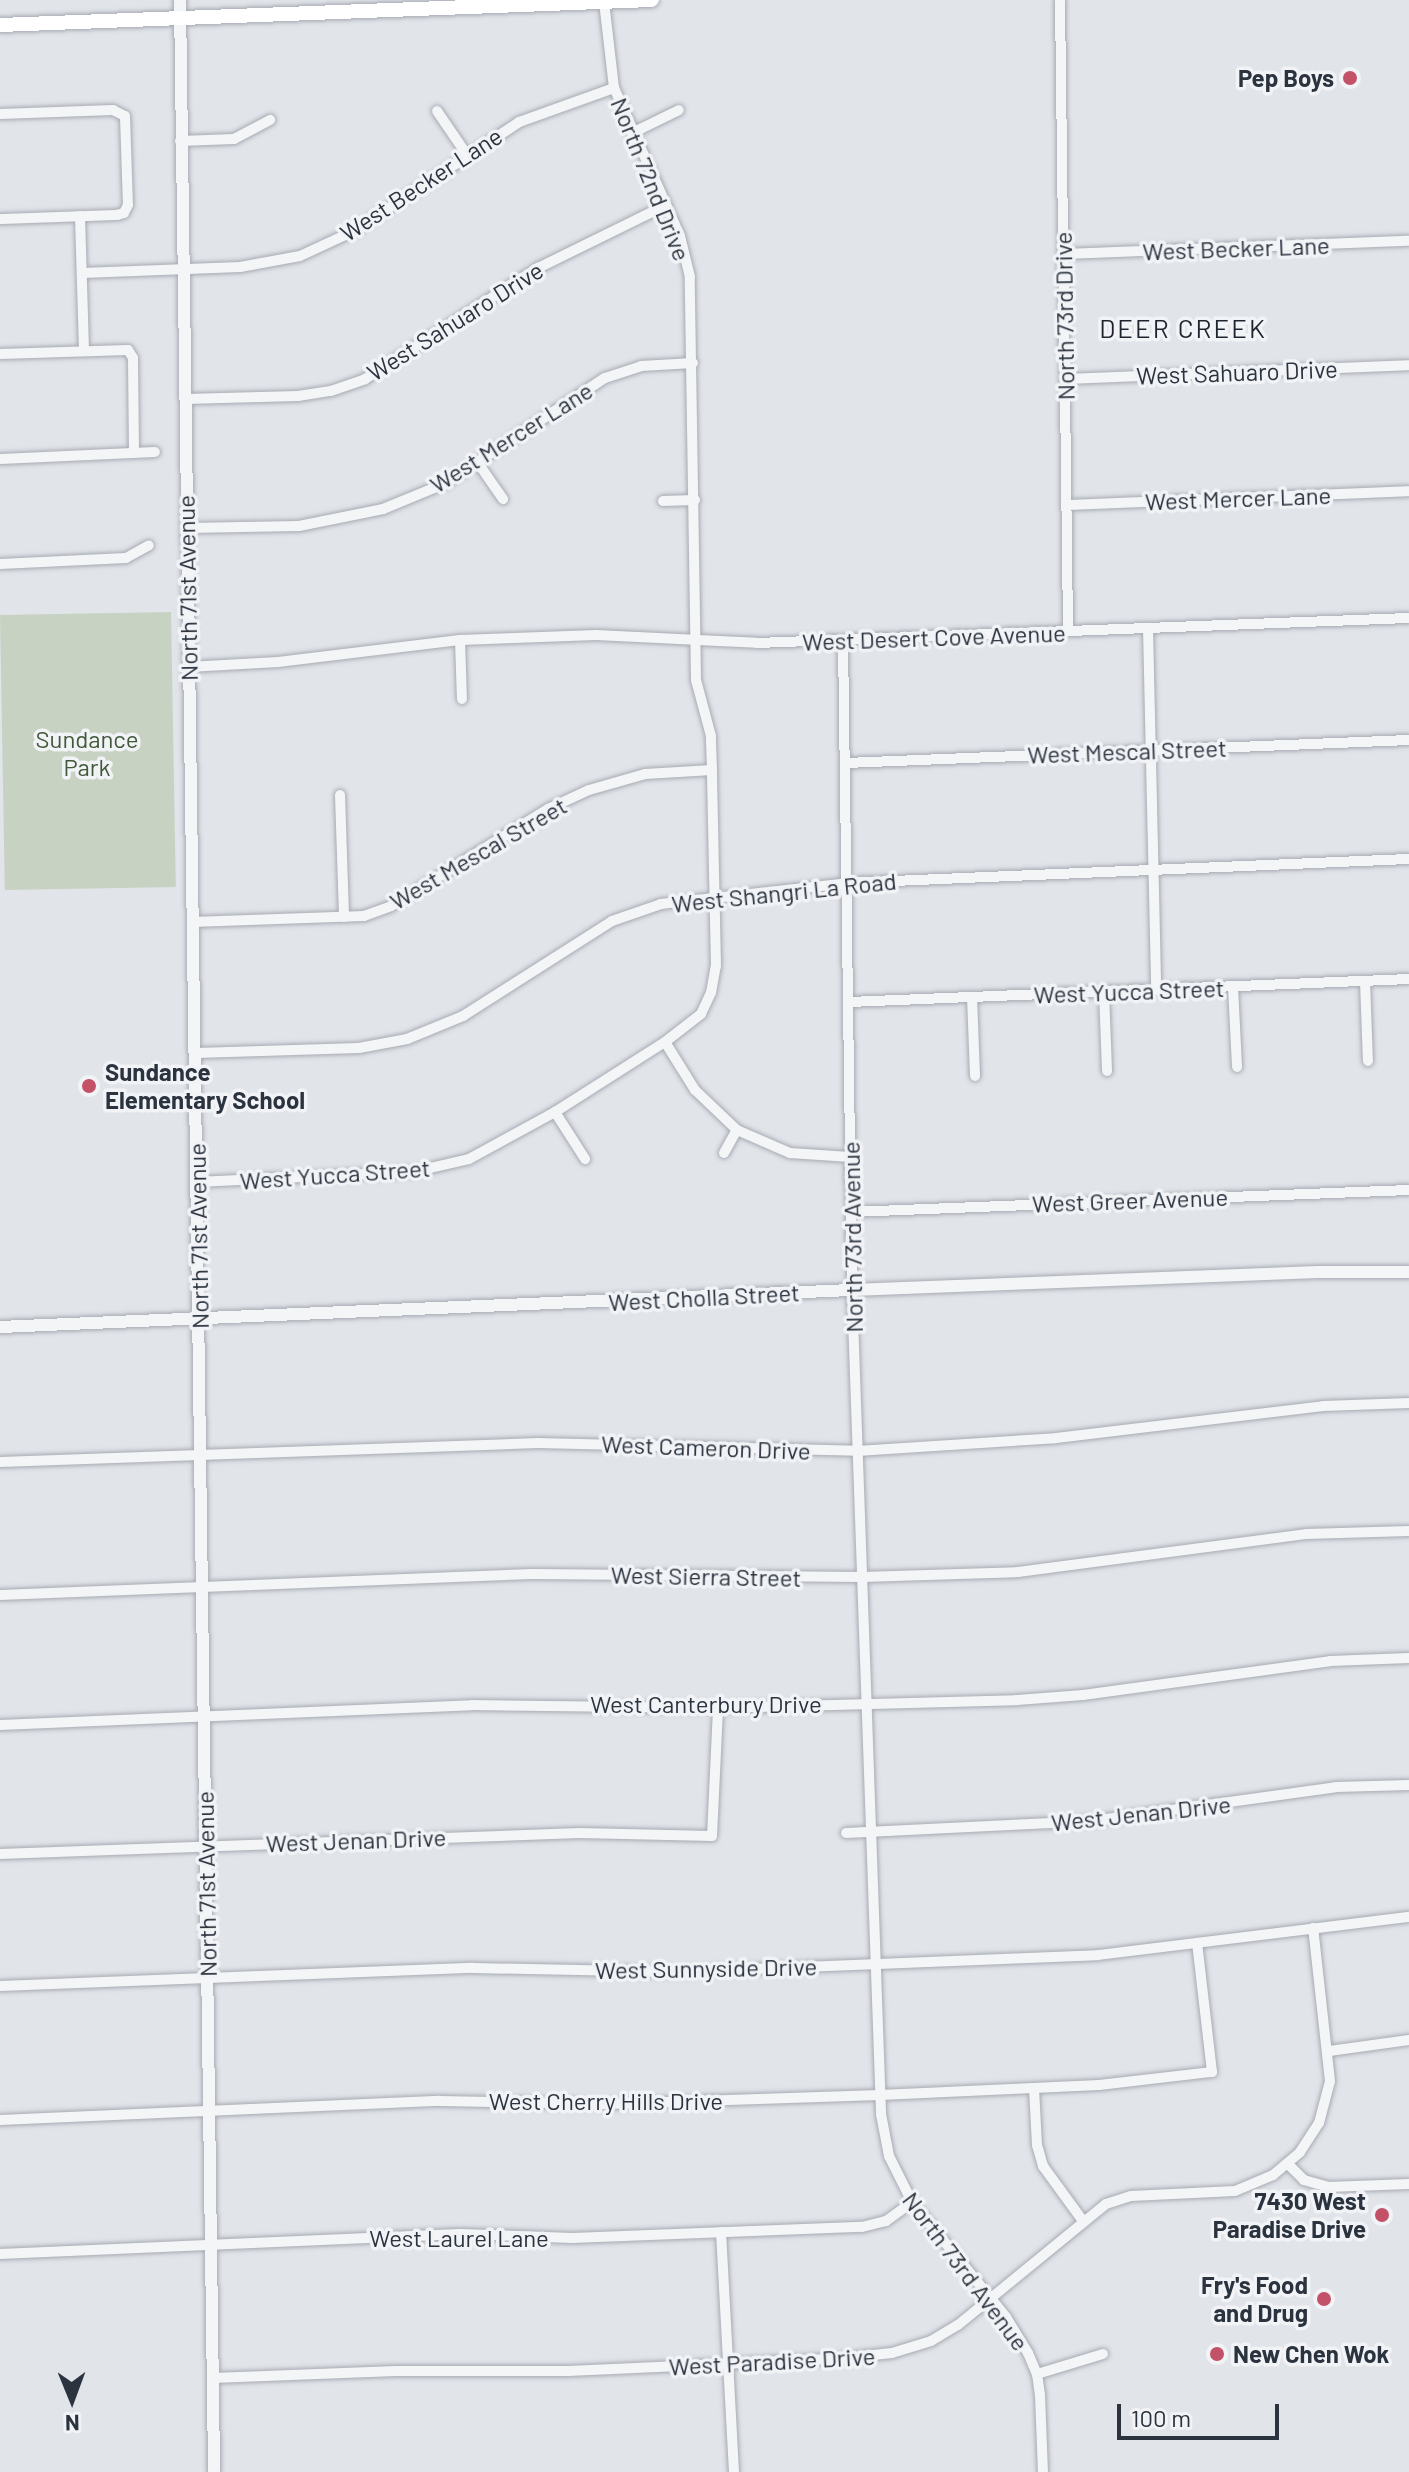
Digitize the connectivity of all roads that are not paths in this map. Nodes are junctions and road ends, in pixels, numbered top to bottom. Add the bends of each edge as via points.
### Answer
1 (180, 0) edge
2 (652, 0) edge
3 (1060, 0) edge
4 (604, 2) junction
5 (454, 4) edge
6 (180, 18) junction
7 (0, 25) edge
8 (614, 88) junction
9 (679, 110) dead end
10 (437, 111) dead end
11 (0, 114) edge
12 (270, 120) dead end
13 (632, 133) junction
14 (180, 141) junction
15 (467, 155) junction
16 (666, 205) junction
17 (80, 216) junction
18 (0, 219) edge
19 (1409, 241) edge
20 (1063, 254) junction
21 (182, 271) junction
22 (82, 273) junction
23 (84, 351) junction
24 (0, 354) edge
25 (693, 363) junction
26 (1409, 365) edge
27 (1065, 379) junction
28 (185, 399) junction
29 (155, 452) dead end
30 (134, 453) junction
31 (0, 459) edge
32 (478, 463) junction
33 (1409, 491) edge
34 (503, 499) dead end
35 (695, 500) junction
36 (663, 501) dead end
37 (1067, 505) junction
38 (187, 528) junction
39 (149, 545) dead end
40 (0, 564) edge
41 (1409, 618) edge
42 (1148, 628) junction
43 (1068, 631) junction
44 (460, 640) junction
45 (843, 640) junction
46 (697, 641) junction
47 (188, 667) junction
48 (462, 699) dead end
49 (1409, 740) edge
50 (1151, 750) junction
51 (846, 763) junction
52 (712, 770) junction
53 (340, 795) dead end
54 (1409, 859) edge
55 (1153, 870) junction
56 (847, 883) junction
57 (714, 897) junction
58 (344, 917) junction
59 (192, 922) junction
60 (1409, 979) edge
61 (1365, 981) junction
62 (1233, 987) junction
63 (1156, 990) junction
64 (1104, 992) junction
65 (972, 997) junction
66 (849, 1002) junction
67 (665, 1042) junction
68 (196, 1053) junction
69 (1368, 1061) dead end
70 (1237, 1067) dead end
71 (1107, 1071) dead end
72 (975, 1076) dead end
73 (555, 1112) junction
74 (737, 1130) junction
75 (724, 1153) dead end
76 (850, 1157) junction
77 (585, 1159) dead end
78 (197, 1182) junction
79 (1409, 1190) edge
80 (851, 1212) junction
81 (1409, 1272) edge
82 (852, 1290) junction
83 (199, 1320) junction
84 (0, 1327) edge
85 (1409, 1403) edge
86 (857, 1451) junction
87 (199, 1454) junction
88 (0, 1462) edge
89 (1409, 1531) edge
90 (862, 1577) junction
91 (201, 1587) junction
92 (0, 1595) edge
93 (1409, 1658) edge
94 (866, 1703) junction
95 (718, 1708) junction
96 (203, 1716) junction
97 (0, 1725) edge
98 (1409, 1785) edge
99 (871, 1832) junction
100 (846, 1833) dead end
101 (205, 1846) junction
102 (0, 1854) edge
103 (1409, 1917) edge
104 (1313, 1928) junction
105 (1197, 1943) junction
106 (875, 1965) junction
107 (207, 1977) junction
108 (0, 1986) edge
109 (1409, 2040) edge
110 (1329, 2051) junction
111 (1034, 2088) junction
112 (880, 2095) junction
113 (209, 2112) junction
114 (0, 2120) edge
115 (1288, 2164) junction
116 (1409, 2184) edge
117 (912, 2202) junction
118 (1083, 2221) junction
119 (721, 2232) junction
120 (210, 2245) junction
121 (0, 2254) edge
122 (992, 2298) junction
123 (1103, 2354) dead end
124 (726, 2364) junction
125 (1037, 2374) junction
126 (213, 2378) junction
127 (214, 2472) edge
128 (734, 2472) edge
129 (1043, 2472) edge

1 - 6 street, North 71st Avenue
2 - 4 main road
3 - 20 street, North 73rd Drive
4 - 5 main road
4 - 8 street, North 72nd Drive
5 - 6 main road
6 - 7 main road
6 - 14 street, North 71st Avenue
8 - 13 street, North 72nd Drive
8 - 15 street, West Becker Lane via 533,115
9 - 13 street
10 - 15 street
11 - 17 street via 113,110 125,116 128,205 124,213
12 - 14 street via 234,139
13 - 16 street, North 72nd Drive
14 - 21 street, North 71st Avenue
15 - 21 street, West Becker Lane via 354,231 300,256
16 - 25 street, North 72nd Drive via 688,262
16 - 28 street, West Sahuaro Drive via 528,273 365,379 298,396
17 - 18 street
17 - 22 street
19 - 20 street, West Becker Lane
20 - 27 street, North 73rd Drive
21 - 22 street, West Becker Lane
21 - 28 street, North 71st Avenue
22 - 23 street
23 - 24 street
23 - 30 street via 128,350 133,358
25 - 32 street, West Mercer Lane via 641,366 605,378
25 - 35 street, North 72nd Drive
26 - 27 street, West Sahuaro Drive
27 - 37 street, North 73rd Drive
28 - 38 street, North 71st Avenue
29 - 30 street
30 - 31 street
32 - 34 street
32 - 38 street, West Mercer Lane via 404,502 351,518 299,526
33 - 37 street, West Mercer Lane
35 - 36 street
35 - 46 street, North 72nd Drive
37 - 43 street, North 73rd Drive
38 - 47 street, North 71st Avenue
39 - 40 street via 126,558
41 - 42 street, West Desert Cove Avenue
42 - 43 street, West Desert Cove Avenue
42 - 50 street
43 - 45 street, West Desert Cove Avenue
44 - 46 street, West Desert Cove Avenue via 596,635
44 - 47 street, West Desert Cove Avenue
44 - 48 street
45 - 46 street, West Desert Cove Avenue
45 - 51 street, North 73rd Avenue
46 - 52 street, North 72nd Drive via 696,680 711,736
47 - 59 street, North 71st Avenue
49 - 50 street, West Mescal Street
50 - 51 street, West Mescal Street
50 - 55 street
51 - 56 street, North 73rd Avenue
52 - 57 street, North 72nd Drive
52 - 58 street, West Mescal Street via 645,774 589,790 548,809 391,906
53 - 58 street
54 - 55 street, West Shangri La Road
55 - 56 street, West Shangri La Road
55 - 63 street
56 - 57 street, West Shangri La Road
56 - 66 street, North 73rd Avenue
57 - 67 street, North 72nd Drive via 716,966 711,993 701,1014
57 - 68 street, West Shangri La Road via 628,914 463,1016 407,1039 359,1048
58 - 59 street, West Mescal Street
59 - 68 street, North 71st Avenue
60 - 61 street, West Yucca Street
61 - 62 street, West Yucca Street
61 - 69 street
62 - 63 street, West Yucca Street
62 - 70 street
63 - 64 street, West Yucca Street
64 - 65 street, West Yucca Street
64 - 71 street
65 - 66 street, West Yucca Street
65 - 72 street
66 - 76 street, North 73rd Avenue
67 - 73 street, West Yucca Street
67 - 74 street via 695,1090
68 - 78 street, North 71st Avenue
73 - 77 street
73 - 78 street, West Yucca Street via 483,1154 441,1168
74 - 75 street
74 - 76 street via 790,1153
76 - 80 street, North 73rd Avenue
78 - 83 street, North 71st Avenue
79 - 80 street, West Greer Avenue
80 - 82 street, North 73rd Avenue
81 - 82 street, West Cholla Street
82 - 83 street, West Cholla Street
82 - 86 street, North 73rd Avenue
83 - 84 street, West Cholla Street
83 - 87 street, North 71st Avenue
85 - 86 street, West Cameron Drive via 1323,1406 1056,1438
86 - 87 street, West Cameron Drive via 538,1443
86 - 90 street, North 73rd Avenue
87 - 88 street, West Cameron Drive
87 - 91 street, North 71st Avenue
89 - 90 street, West Sierra Street via 1306,1534 1018,1572
90 - 91 street, West Sierra Street via 532,1574
90 - 94 street, North 73rd Avenue
91 - 92 street, West Sierra Street
91 - 96 street, North 71st Avenue
93 - 94 street, West Canterbury Drive via 1330,1661 1083,1695
94 - 95 street, West Canterbury Drive
94 - 99 street, North 73rd Avenue
95 - 96 street, West Canterbury Drive via 472,1705
95 - 101 street, West Jenan Drive via 712,1836 580,1833
96 - 97 street, West Canterbury Drive
96 - 101 street, North 71st Avenue
98 - 99 street, West Jenan Drive via 1336,1787 1092,1821
99 - 100 street
99 - 106 street, North 73rd Avenue
101 - 102 street, West Jenan Drive
101 - 107 street, North 71st Avenue
103 - 104 street, West Sunnyside Drive
104 - 105 street, West Sunnyside Drive
104 - 110 street, West Paradise Drive
105 - 106 street, West Sunnyside Drive via 1098,1955
105 - 111 street, West Cherry Hills Drive via 1212,2072
106 - 107 street, West Sunnyside Drive via 677,1972 473,1968
106 - 112 street, North 73rd Avenue
107 - 108 street, West Sunnyside Drive
107 - 113 street, North 71st Avenue
109 - 110 street
110 - 115 street, West Paradise Drive via 1326,2106 1312,2138
111 - 112 street, West Cherry Hills Drive
111 - 118 street via 1043,2166
112 - 113 street, West Cherry Hills Drive via 607,2104 440,2101
112 - 117 street, North 73rd Avenue via 889,2156
113 - 114 street, West Cherry Hills Drive
113 - 120 street, North 71st Avenue
115 - 116 street via 1304,2180 1328,2187
115 - 118 street, West Paradise Drive via 1235,2191 1131,2196 1106,2204
117 - 119 street, West Laurel Lane via 877,2225
117 - 122 street, North 73rd Avenue
118 - 122 street, West Paradise Drive
119 - 120 street, West Laurel Lane via 572,2238 460,2234
119 - 124 street
120 - 121 street, West Laurel Lane
120 - 126 street, North 71st Avenue
122 - 124 street, West Paradise Drive via 947,2333 892,2353
122 - 125 street, North 73rd Avenue
123 - 125 street
124 - 126 street, West Paradise Drive
124 - 128 street
125 - 129 street, North 73rd Avenue
126 - 127 street, North 71st Avenue

